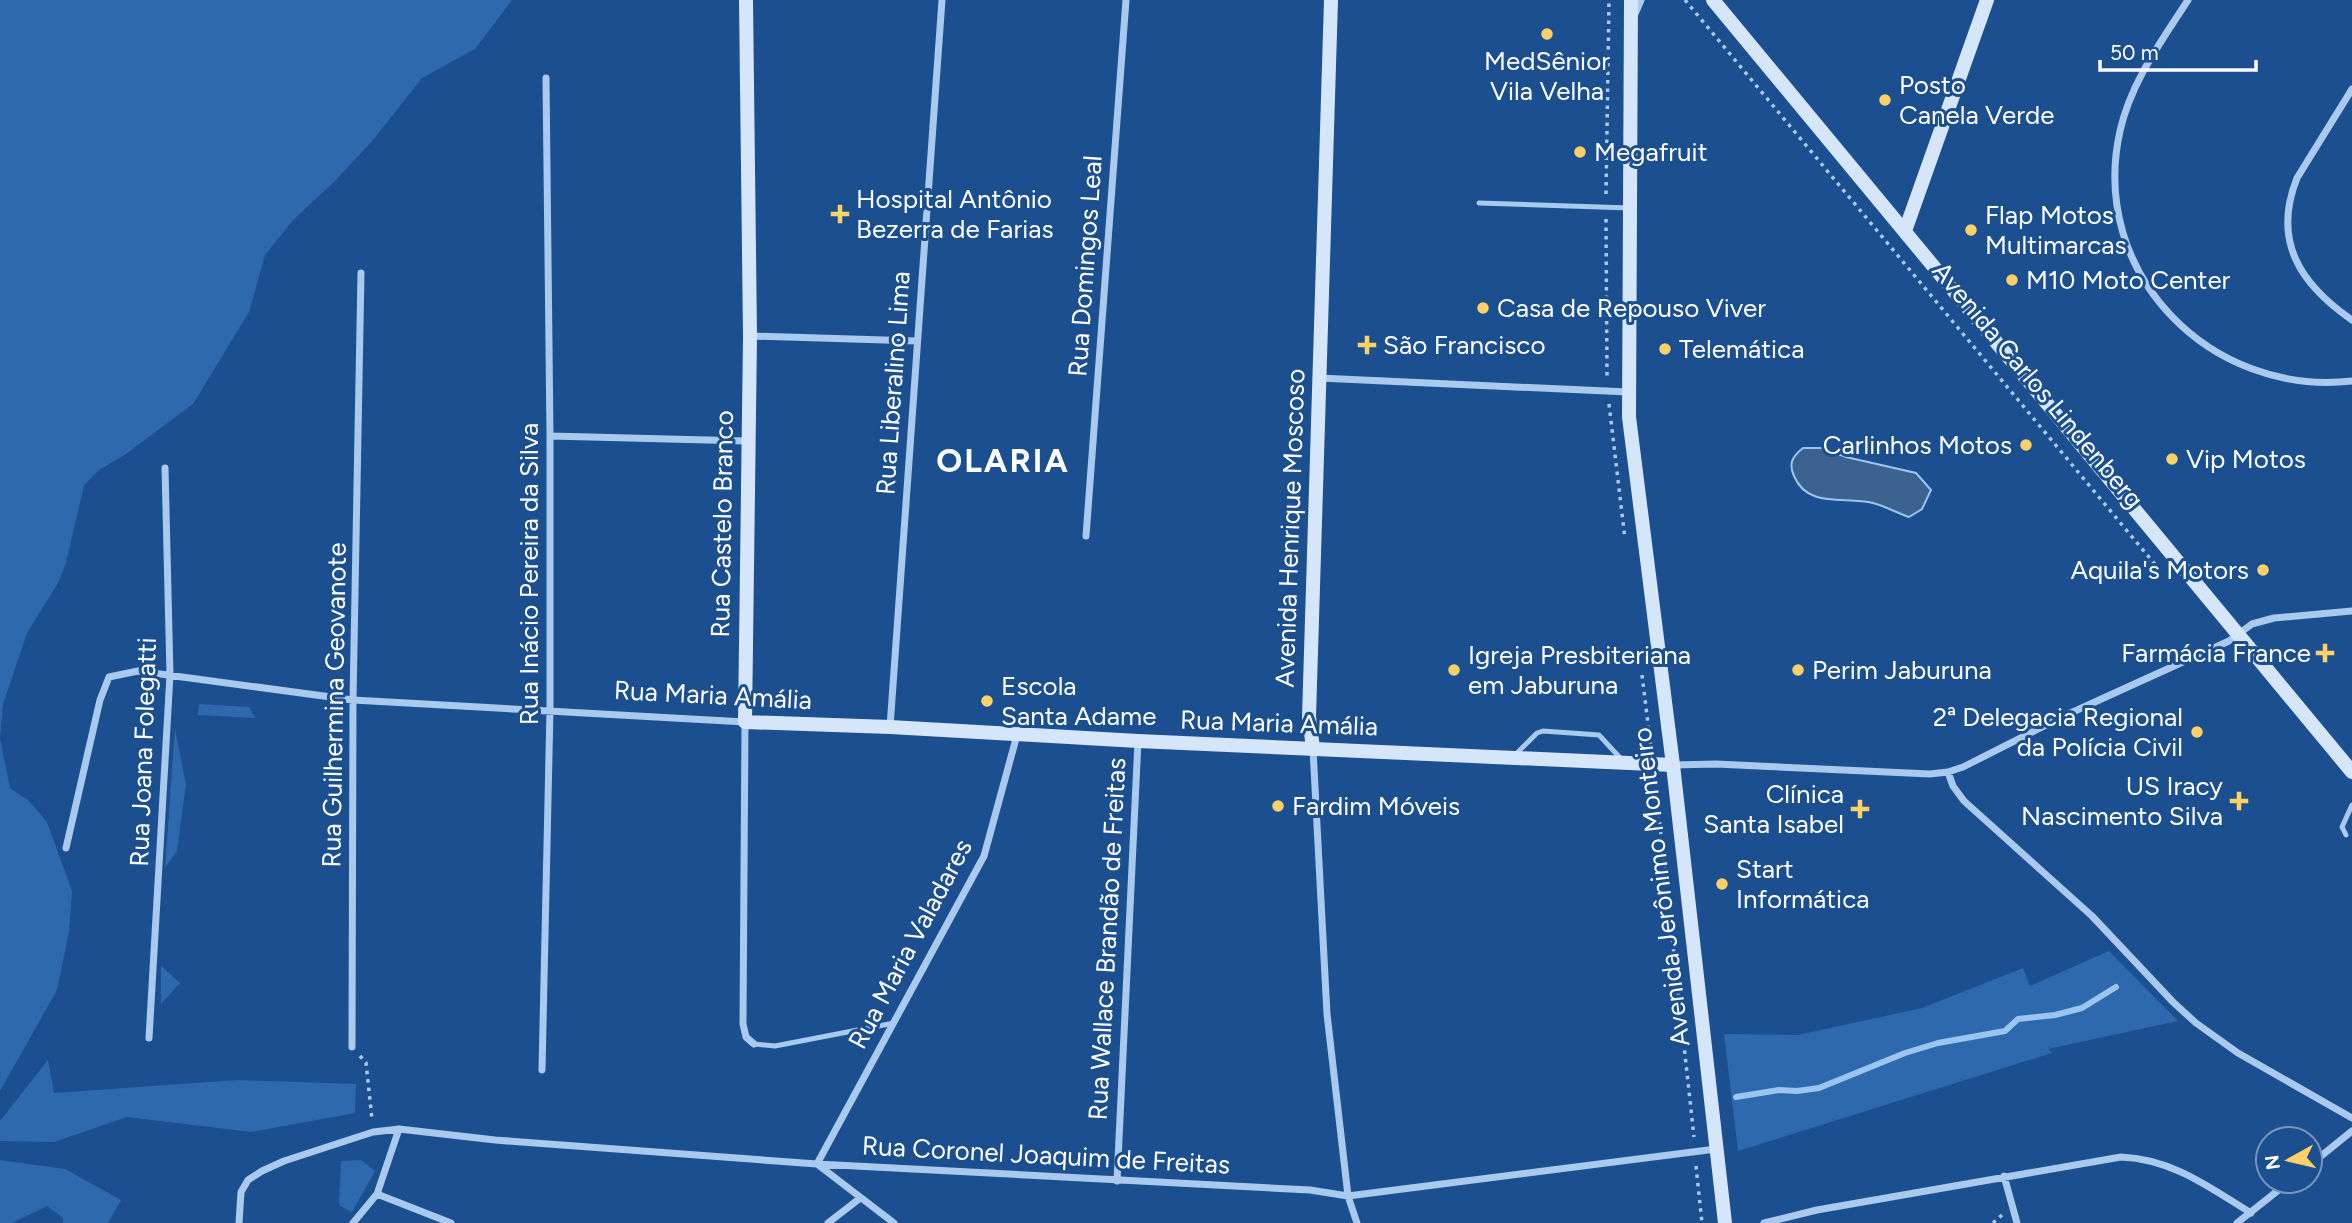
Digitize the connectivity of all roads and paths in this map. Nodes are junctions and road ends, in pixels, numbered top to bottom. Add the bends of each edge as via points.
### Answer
1 (746, 0) edge
2 (942, 0) edge
3 (1126, 0) edge
4 (1331, 0) edge
5 (1631, 0) edge
6 (1641, 0) edge
7 (1685, 0) edge
8 (1713, 0) edge
9 (1987, 0) edge
10 (2188, 0) edge
11 (1631, 25) junction
12 (546, 78) dead end
13 (2352, 89) edge
14 (1479, 203) dead end
15 (1630, 208) junction
16 (1905, 231) junction
17 (361, 272) dead end
18 (2352, 320) edge
19 (750, 336) junction
20 (917, 341) junction
21 (1319, 378) junction
22 (2352, 381) edge
23 (1628, 392) junction
24 (550, 436) junction
25 (747, 442) junction
26 (165, 468) dead end
27 (1086, 536) dead end
28 (2168, 580) dead end
29 (2352, 611) edge
30 (2238, 634) junction
31 (170, 676) junction
32 (354, 701) junction
33 (550, 710) junction
34 (745, 722) junction
35 (890, 727) junction
36 (1017, 735) junction
37 (1138, 741) junction
38 (1313, 748) junction
39 (1511, 759) junction
40 (1626, 764) junction
41 (1673, 765) junction
42 (1948, 772) junction
43 (2352, 772) edge
44 (2352, 804) edge
45 (2346, 835) dead end
46 (66, 848) dead end
47 (894, 1023) junction
48 (149, 1038) dead end
49 (754, 1044) joint
50 (352, 1047) joint
51 (542, 1070) dead end
52 (2352, 1118) edge
53 (399, 1129) junction
54 (2352, 1131) edge
55 (373, 1132) junction
56 (1716, 1149) junction
57 (2324, 1154) edge
58 (817, 1164) junction
59 (2004, 1176) junction
60 (1117, 1181) junction
61 (377, 1194) junction
62 (2273, 1195) edge
63 (1348, 1196) junction
64 (859, 1199) junction
65 (2251, 1213) junction
66 (239, 1223) edge
67 (353, 1223) edge
68 (451, 1223) edge
69 (828, 1223) edge
70 (894, 1223) edge
71 (1357, 1223) edge
72 (1725, 1223) edge
73 (1764, 1223) edge
74 (2017, 1223) edge
75 (2237, 1223) edge

1 - 19 main road, Rua Castelo Branco
2 - 20 street, Rua Liberalino Lima
3 - 27 street, Rua Domingos Leal
4 - 21 main road, Avenida Henrique Moscoso
5 - 11 main road, Avenida Jerônimo Monteiro
6 - 11 street
7 - 28 path, Avenida Carlos Lindenberg
8 - 16 main road, Avenida Carlos Lindenberg
9 - 16 main road
10 - 22 street via 2135,85 2119,133 2116,184 2133,258 2167,311 2193,337 2235,364 2307,383
11 - 15 main road, Avenida Jerônimo Monteiro
12 - 24 street, Rua Inácio Pereira da Silva
13 - 18 street via 2297,178 2287,223 2299,269 2319,294
14 - 15 lane
15 - 23 main road, Avenida Jerônimo Monteiro
16 - 30 main road, Avenida Carlos Lindenberg
17 - 32 street, Rua Guilhermina Geovanote
19 - 20 street
19 - 25 main road, Rua Castelo Branco
20 - 35 street, Rua Liberalino Lima
21 - 23 street
21 - 38 main road, Avenida Henrique Moscoso via 1309,717
23 - 41 main road, Avenida Jerônimo Monteiro
24 - 25 street
24 - 33 street, Rua Inácio Pereira da Silva
25 - 34 main road, Rua Castelo Branco
26 - 31 street, Rua Joana Folegatti
29 - 30 street, Rua Maria Amália via 2274,618
30 - 42 street, Rua Maria Amália
30 - 43 main road, Avenida Carlos Lindenberg
31 - 32 street, Rua Maria Amália
31 - 46 street, Rua Maria Amália via 138,671 109,677
31 - 48 street, Rua Joana Folegatti
32 - 33 street, Rua Maria Amália
32 - 50 street, Rua Guilhermina Geovanote
33 - 34 street, Rua Maria Amália
33 - 51 street, Rua Inácio Pereira da Silva
34 - 35 main road, Rua Maria Amália
34 - 49 street, Rua Castelo Branco via 743,1024 746,1037
35 - 36 main road, Rua Maria Amália
36 - 37 main road, Rua Maria Amália
36 - 47 street, Rua Maria Valadares via 984,856
37 - 38 main road, Rua Maria Amália
37 - 60 street, Rua Wallace Brandão de Freitas
38 - 39 main road, Rua Maria Amália
38 - 63 street, Avenida Henrique Moscoso via 1327,1014
39 - 40 main road, Rua Maria Amália
39 - 40 lane via 1542,731 1599,735
40 - 41 main road, Rua Maria Amália
41 - 42 street, Rua Maria Amália
41 - 56 main road, Avenida Jerônimo Monteiro
42 - 52 street via 1964,801 2092,916 2196,1023 2238,1053
44 - 45 lane via 2342,827
47 - 49 lane via 775,1046
47 - 58 street, Rua Maria Valadares
50 - 55 path via 366,1063
53 - 55 street, Rua Coronel Joaquim de Freitas
53 - 58 street, Rua Coronel Joaquim de Freitas
53 - 61 street
54 - 57 street
55 - 66 street, Rua Coronel Joaquim de Freitas via 284,1161 248,1180 240,1192
56 - 63 street, Rua Coronel Joaquim de Freitas
56 - 72 main road, Avenida Jerônimo Monteiro
58 - 60 street, Rua Coronel Joaquim de Freitas
58 - 64 street
59 - 65 street via 2136,1157 2179,1169
59 - 73 street
59 - 74 street
60 - 63 street, Rua Coronel Joaquim de Freitas via 1310,1190
61 - 67 street
61 - 68 street
62 - 65 street
63 - 71 street, Avenida Henrique Moscoso
64 - 69 street
64 - 70 street
65 - 75 street

